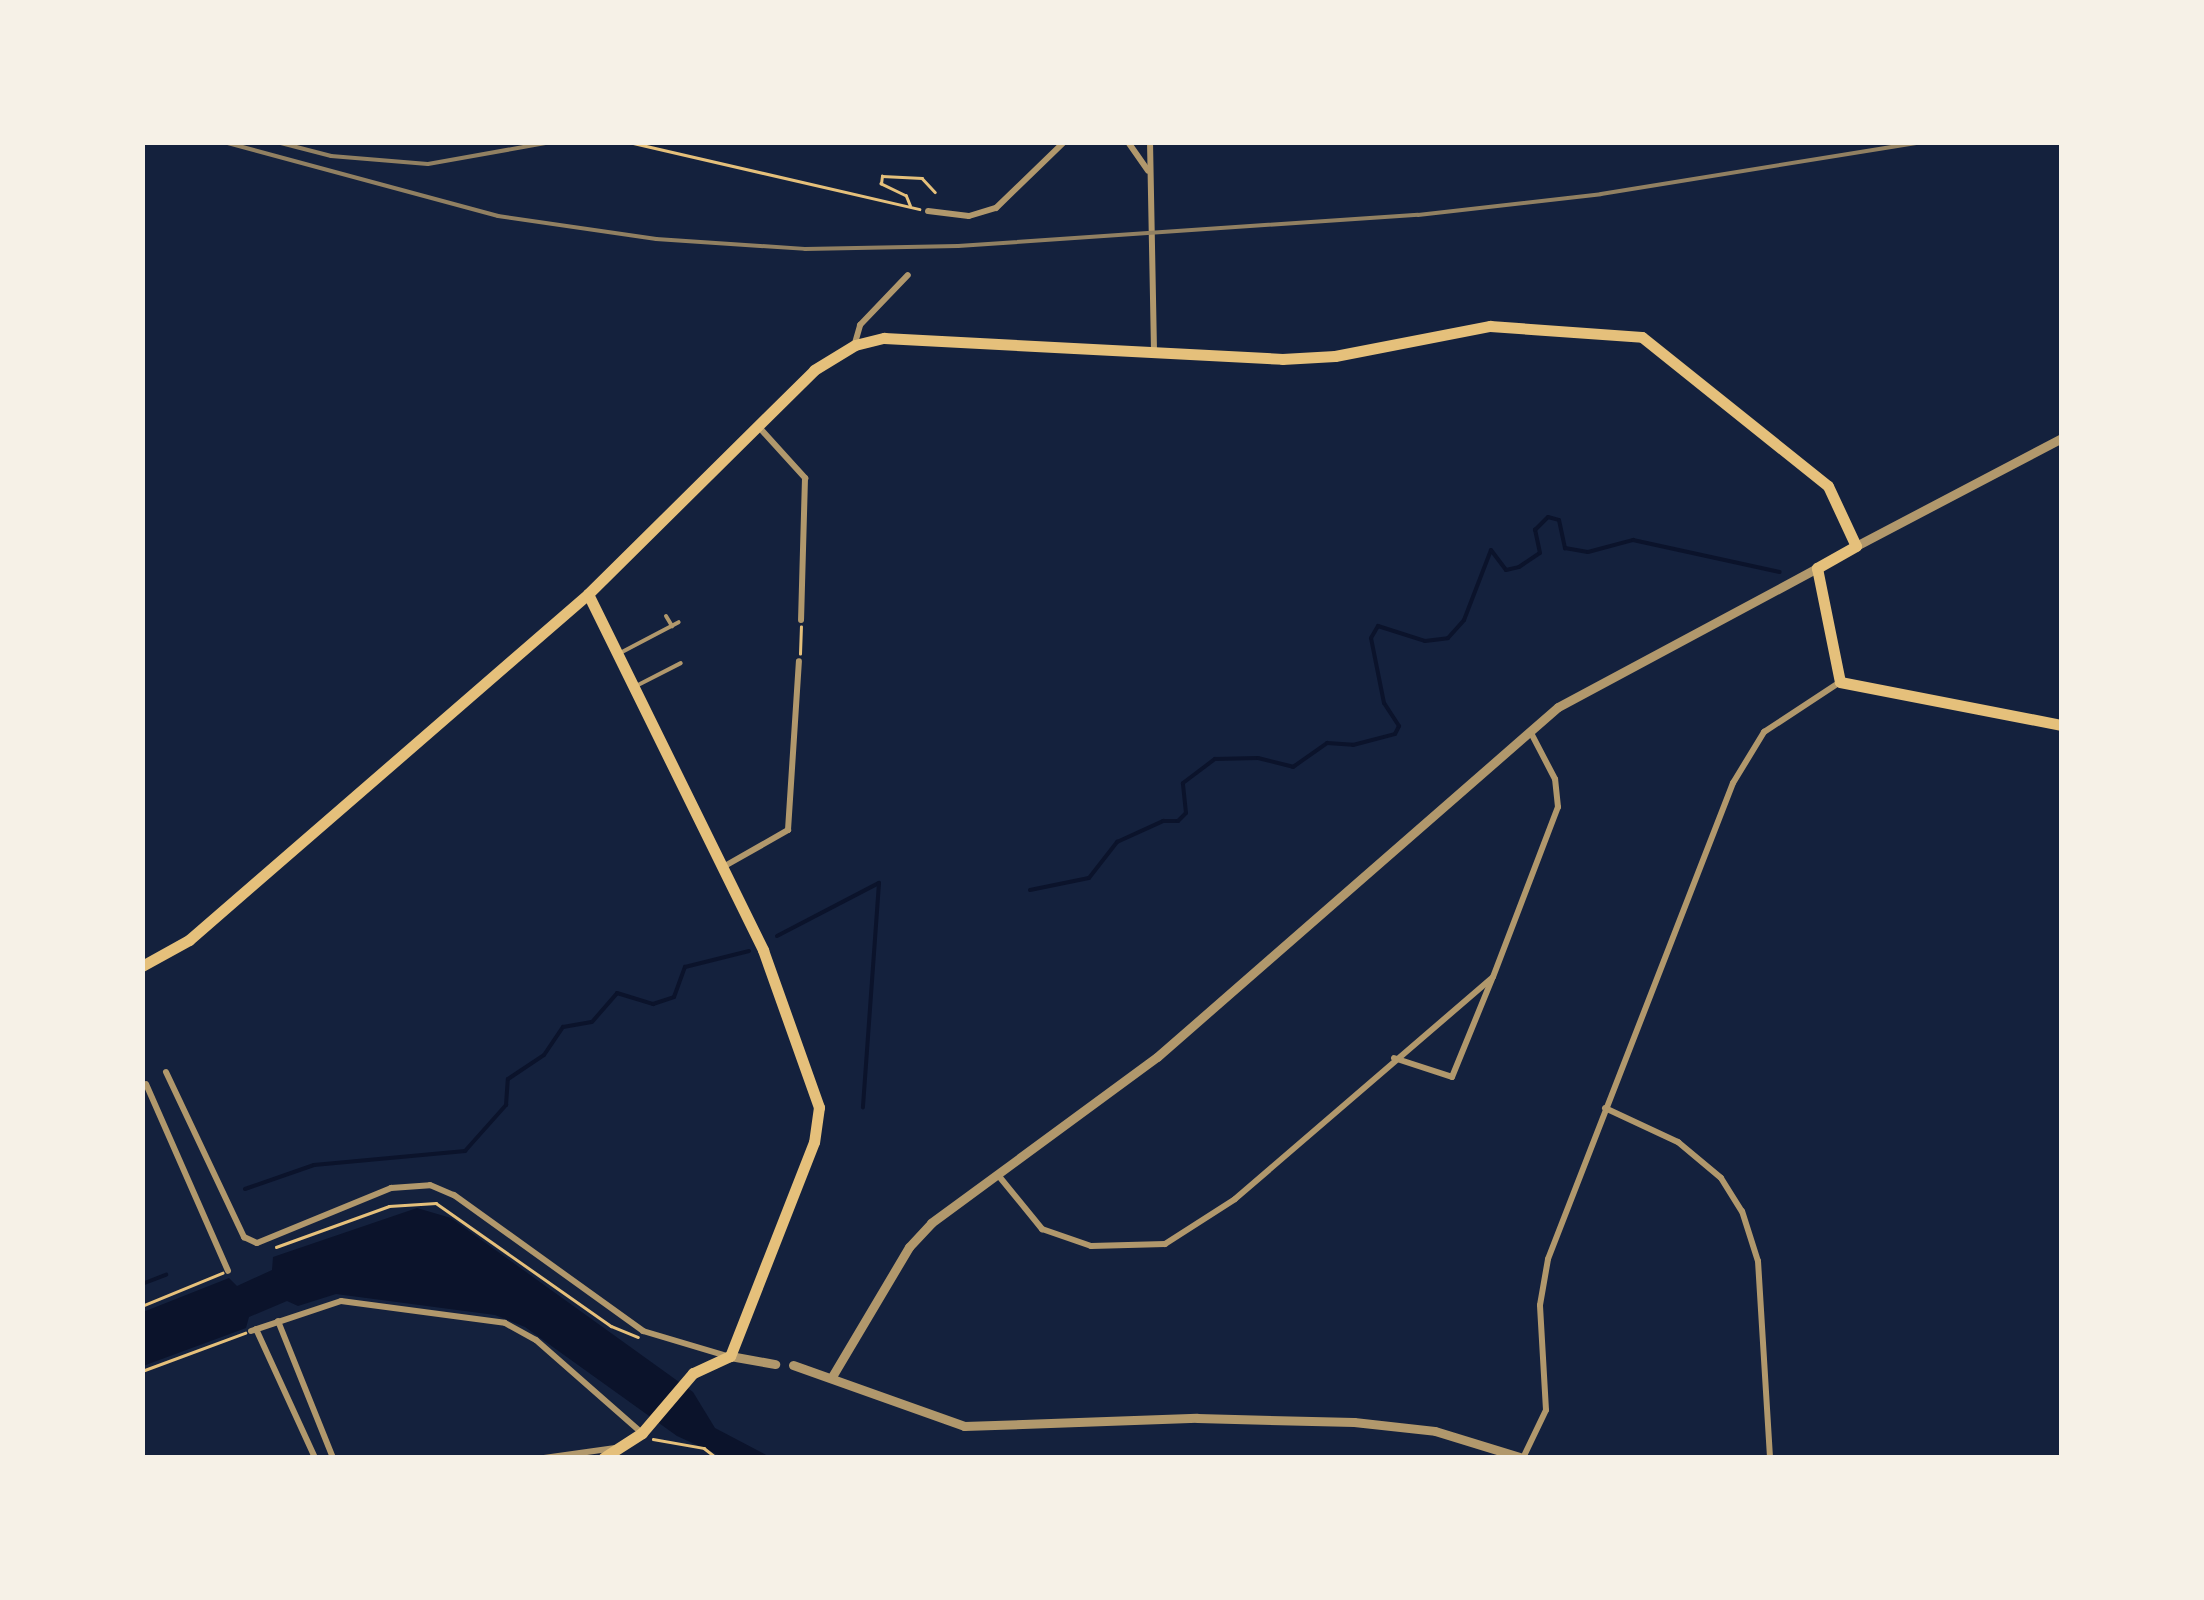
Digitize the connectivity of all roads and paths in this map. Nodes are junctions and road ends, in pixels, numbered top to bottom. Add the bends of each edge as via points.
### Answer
1 (628, 142) edge
2 (1064, 142) edge
3 (1128, 142) edge
4 (1150, 142) edge
5 (1149, 172) junction
6 (935, 192) dead end
7 (928, 211) dead end
8 (908, 275) dead end
9 (855, 345) junction
10 (1154, 352) junction
11 (757, 425) junction
12 (2062, 438) edge
13 (1856, 546) junction
14 (1817, 568) junction
15 (588, 594) junction
16 (666, 616) dead end
17 (801, 620) joint
18 (679, 622) dead end
19 (672, 626) junction
20 (618, 654) junction
21 (799, 661) joint
22 (681, 663) dead end
23 (1840, 682) junction
24 (634, 687) junction
25 (2062, 726) edge
26 (1530, 730) junction
27 (723, 867) junction
28 (142, 966) edge
29 (1494, 976) junction
30 (1394, 1058) junction
31 (166, 1072) dead end
32 (146, 1084) dead end
33 (1605, 1108) junction
34 (998, 1175) junction
35 (276, 1247) dead end
36 (228, 1271) joint
37 (142, 1306) edge
38 (278, 1320) junction
39 (254, 1330) junction
40 (637, 1339) dead end
41 (730, 1356) junction
42 (775, 1364) dead end
43 (793, 1366) dead end
44 (142, 1371) edge
45 (833, 1375) junction
46 (642, 1433) junction
47 (622, 1447) junction
48 (315, 1458) edge
49 (333, 1458) edge
50 (544, 1458) edge
51 (603, 1458) edge
52 (717, 1458) edge
53 (1523, 1458) edge
54 (1770, 1458) edge

1 - 6 path via 910,208 906,196 881,184 882,176 922,178
2 - 7 street via 990,211
3 - 5 street
4 - 5 street
5 - 10 street
8 - 9 street via 860,326
9 - 10 main road via 918,338
9 - 11 main road via 828,360
10 - 13 main road via 1294,359 1490,326 1628,332 1669,354 1812,468 1828,486
11 - 15 main road
11 - 17 street via 805,478
12 - 13 street
13 - 14 main road
14 - 23 main road
14 - 26 street via 1576,695
15 - 20 main road
15 - 28 main road via 189,940
16 - 19 lane
17 - 21 path
18 - 19 lane
19 - 20 lane
20 - 24 main road
21 - 27 street via 788,830
22 - 24 lane
23 - 25 main road
23 - 33 street via 1770,726 1745,758
24 - 27 main road
26 - 29 street via 1555,779 1558,806
26 - 34 street via 1157,1057
27 - 41 main road via 770,968 818,1107 814,1142
29 - 30 street
29 - 30 street via 1452,1077
30 - 34 street via 1235,1199 1165,1244 1068,1243 1042,1229
31 - 41 street via 244,1237 257,1243 392,1188 430,1186 454,1195 655,1338
32 - 36 street
33 - 53 street via 1548,1259 1540,1305 1546,1410
33 - 54 street via 1694,1153 1742,1211 1758,1261
34 - 45 street via 909,1247
35 - 40 path via 389,1206 436,1203
36 - 37 path
38 - 39 street
38 - 46 street via 340,1301 505,1323 536,1340
38 - 49 street
39 - 44 path
39 - 48 street
41 - 42 street
41 - 46 main road via 685,1382
43 - 45 street
45 - 53 street via 964,1426 1197,1418 1354,1422 1501,1447
46 - 47 main road
46 - 52 path
47 - 50 street
47 - 51 main road

